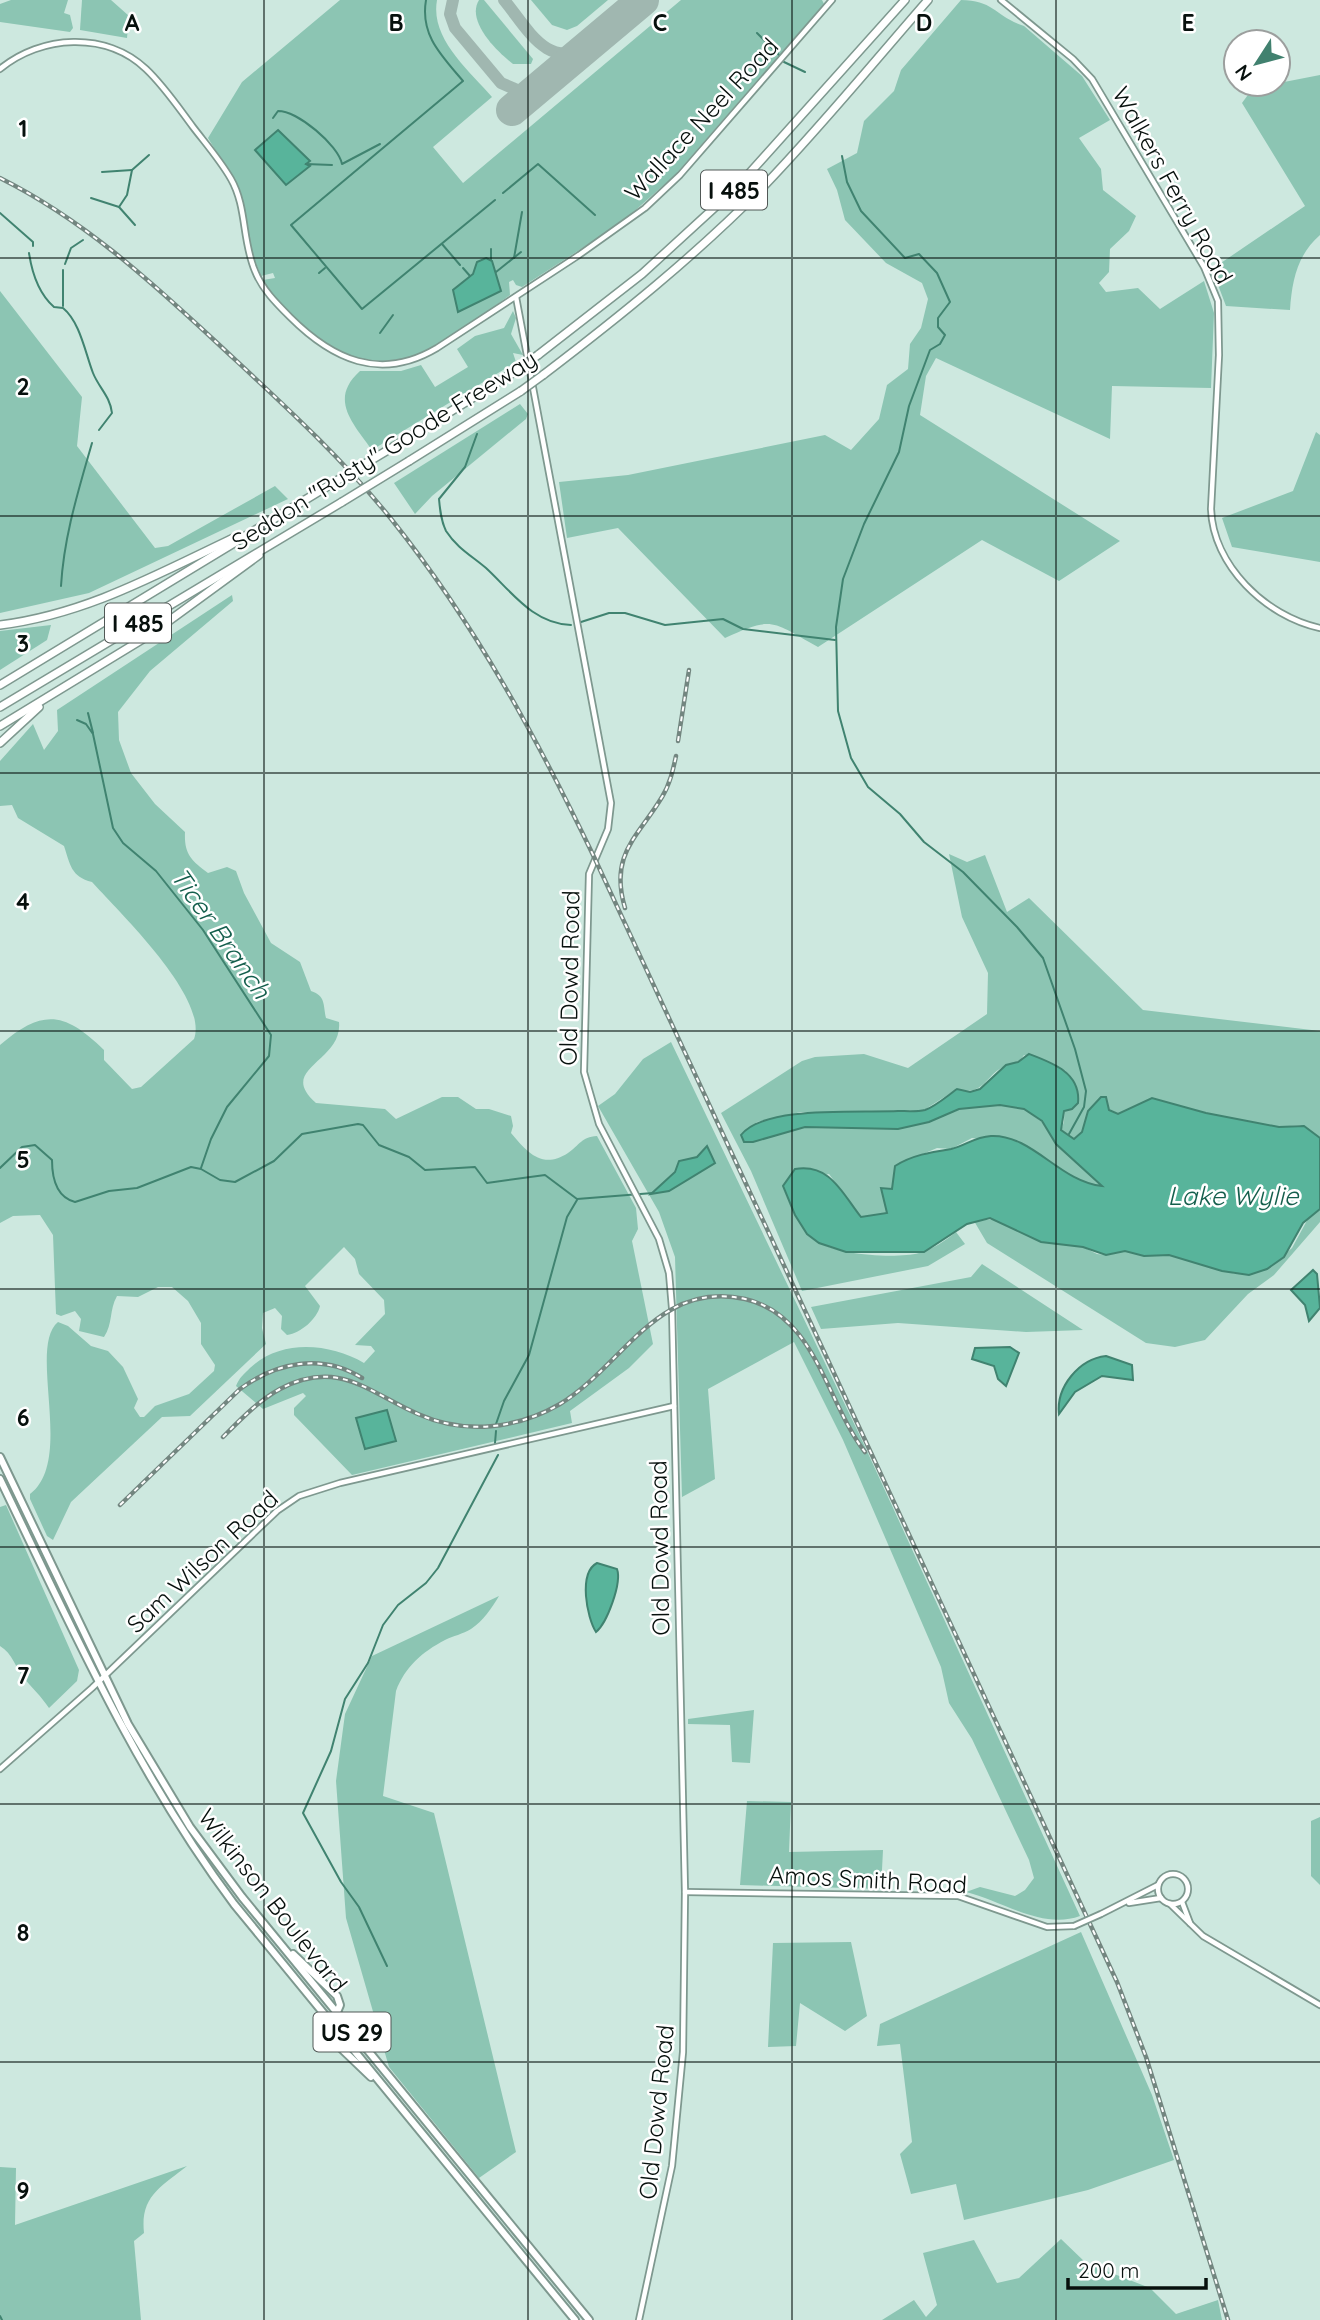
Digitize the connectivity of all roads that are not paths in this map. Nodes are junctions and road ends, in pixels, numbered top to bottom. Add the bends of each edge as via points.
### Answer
1 (832, 0) edge
2 (905, 0) edge
3 (928, 0) edge
4 (1001, 0) edge
5 (0, 69) edge
6 (516, 297) junction
7 (273, 520) junction
8 (276, 542) junction
9 (0, 625) edge
10 (1320, 628) edge
11 (71, 684) junction
12 (0, 685) edge
13 (0, 707) edge
14 (0, 726) edge
15 (0, 743) edge
16 (674, 1406) junction
17 (0, 1457) edge
18 (0, 1479) edge
19 (104, 1676) junction
20 (98, 1683) junction
21 (0, 1769) edge
22 (1159, 1885) junction
23 (685, 1892) junction
24 (1161, 1898) junction
25 (1182, 1901) junction
26 (1125, 1903) junction
27 (1170, 1904) junction
28 (1192, 1927) junction
29 (1320, 2005) edge
30 (329, 2018) junction
31 (392, 2098) junction
32 (575, 2320) edge
33 (589, 2320) edge
34 (639, 2320) edge

1 - 6 street, Wallace Neel Road via 662,193 618,229
2 - 7 highway, Seddon "Rusty" Goode Freeway / I 485, bridge via 737,187 642,275 519,369
3 - 8 highway, Seddon "Rusty" Goode Freeway / I 485, bridge via 733,216 654,288 521,391
4 - 10 street, Walkers Ferry Road via 1092,79 1211,281 1220,320 1211,509 1214,536 1231,568 1251,589 1280,612
5 - 6 street via 34,48 58,43 99,44 140,64 216,158 239,197 258,279 305,333 333,353 368,363 411,360 430,353
6 - 16 street, Old Dowd Road via 611,803 608,829 588,882 584,1072 596,1117 659,1239 669,1273
7 - 9 highway via 102,601 48,618
7 - 12 highway, Seddon "Rusty" Goode Freeway / I 485
8 - 11 highway via 151,634
8 - 13 highway, Seddon "Rusty" Goode Freeway / I 485
11 - 14 highway
11 - 15 highway
16 - 19 street, Sam Wilson Road via 299,1496 277,1511
16 - 23 street, Old Dowd Road
17 - 19 main road, Wilkinson Boulevard
18 - 20 main road, Wilkinson Boulevard / US 29
19 - 20 street, Sam Wilson Road
19 - 33 main road, Wilkinson Boulevard / US 29 via 161,1782 206,1850 271,1933 337,1996 337,2012
20 - 21 street, Sam Wilson Road
20 - 30 main road, Wilkinson Boulevard / US 29 via 148,1776 198,1855
22 - 24 street
22 - 25 street via 1169,1875 1182,1878 1188,1889
22 - 26 street, Amos Smith Road
23 - 26 street, Amos Smith Road, bridge via 958,1896 1047,1927 1074,1926
23 - 34 street, Old Dowd Road via 678,2123 668,2193
24 - 26 street, Amos Smith Road
24 - 27 street
25 - 27 street
25 - 28 street
27 - 28 street
28 - 29 street
30 - 31 main road, Wilkinson Boulevard / US 29
30 - 31 main road via 322,2025 324,2032
31 - 32 main road, Wilkinson Boulevard / US 29

